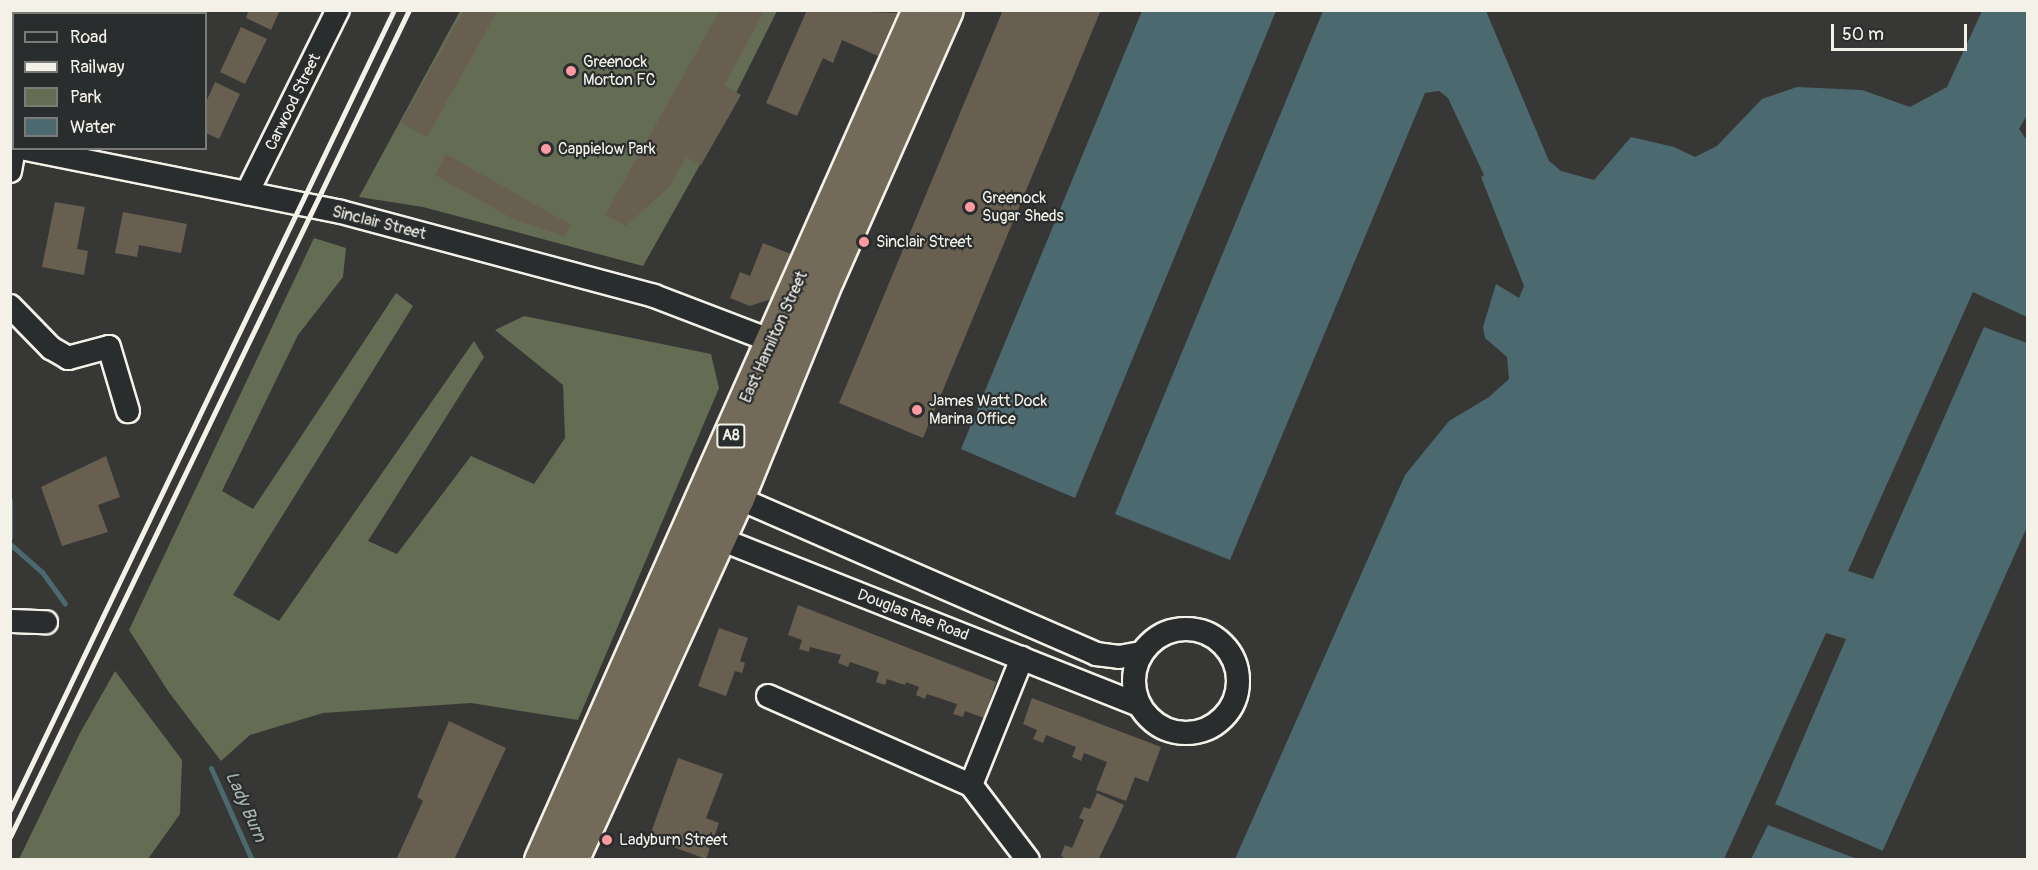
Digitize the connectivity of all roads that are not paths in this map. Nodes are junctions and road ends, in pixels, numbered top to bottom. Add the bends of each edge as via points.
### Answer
1 (338, 10) edge
2 (919, 10) edge
3 (946, 10) edge
4 (13, 150) edge
5 (31, 150) edge
6 (10, 171) edge
7 (247, 194) junction
8 (10, 306) edge
9 (785, 346) junction
10 (128, 411) dead end
11 (723, 492) junction
12 (701, 532) junction
13 (10, 621) edge
14 (46, 622) dead end
15 (1141, 652) junction
16 (1022, 658) junction
17 (768, 696) dead end
18 (1139, 705) junction
19 (971, 785) junction
20 (540, 860) edge
21 (571, 860) edge
22 (1028, 860) edge

1 - 7 street, Carwood Street
2 - 9 highway, East Hamilton Street / A8
3 - 9 highway, East Hamilton Street / A8
4 - 6 street
5 - 7 street, Sinclair Street
7 - 9 street, Sinclair Street via 341,212 654,296
8 - 10 street via 51,348 68,358 110,347
9 - 11 highway, East Hamilton Street / A8
11 - 12 highway, East Hamilton Street / A8
11 - 15 street via 1096,654 1119,657
12 - 16 street, Douglas Rae Road
12 - 20 highway, East Hamilton Street / A8
12 - 21 highway, East Hamilton Street / A8
13 - 14 street
15 - 18 street via 1133,679
15 - 18 street via 1165,633 1196,628 1215,636 1232,654 1239,676 1236,700 1222,720 1201,732 1177,733 1155,724
16 - 18 street, Douglas Rae Road
16 - 19 street
17 - 19 street
19 - 22 street

